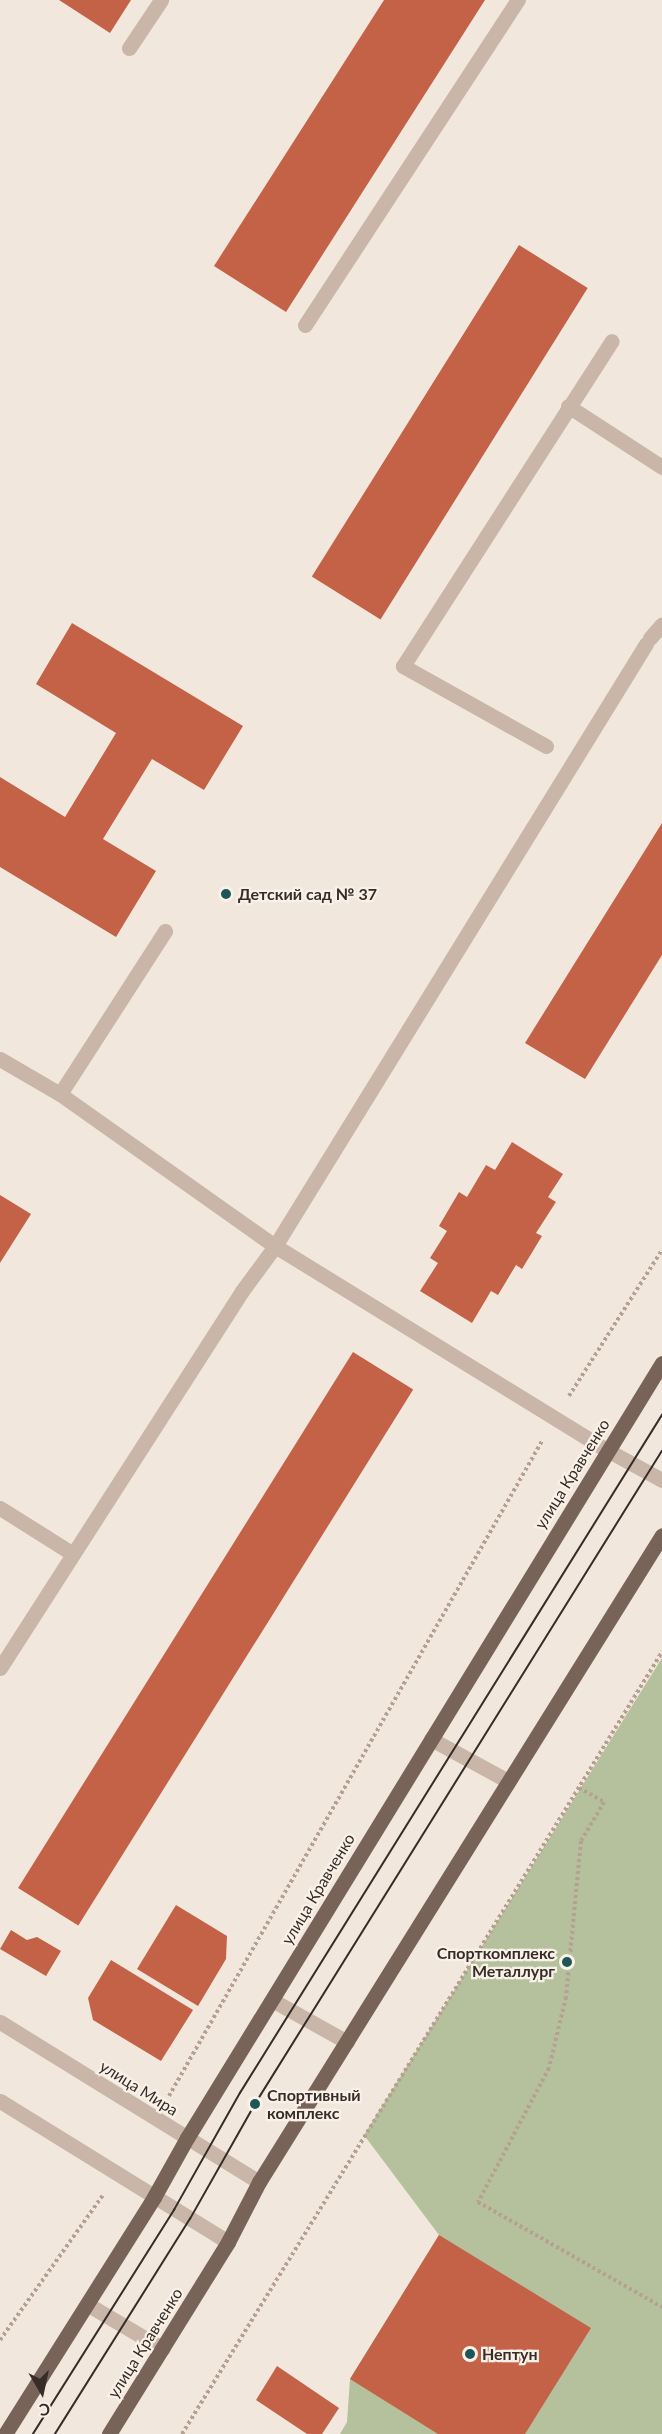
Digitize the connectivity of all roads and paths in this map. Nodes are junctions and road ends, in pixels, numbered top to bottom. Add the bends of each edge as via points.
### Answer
1 (161, 0) edge
2 (518, 0) edge
3 (129, 48) dead end
4 (305, 326) dead end
5 (612, 341) dead end
6 (568, 406) junction
7 (662, 467) edge
8 (662, 624) edge
9 (546, 746) dead end
10 (165, 931) dead end
11 (0, 1059) edge
12 (60, 1094) junction
13 (275, 1246) junction
14 (662, 1250) edge
15 (662, 1363) edge
16 (555, 1418) junction
17 (608, 1450) junction
18 (662, 1480) edge
19 (0, 1509) edge
20 (662, 1535) edge
21 (74, 1554) junction
22 (662, 1652) edge
23 (0, 1668) edge
24 (431, 1739) junction
25 (508, 1781) junction
26 (579, 1788) junction
27 (272, 2000) junction
28 (0, 2022) edge
29 (347, 2042) junction
30 (0, 2101) edge
31 (155, 2120) junction
32 (187, 2138) junction
33 (118, 2174) junction
34 (259, 2182) junction
35 (154, 2197) junction
36 (228, 2242) junction
37 (87, 2304) junction
38 (662, 2307) edge
39 (0, 2340) edge
40 (163, 2349) junction
41 (5, 2434) edge
42 (110, 2434) edge
43 (182, 2434) edge

1 - 3 street
2 - 4 street
5 - 6 street
6 - 7 street
6 - 9 street via 403,666
8 - 13 street
10 - 12 street
11 - 12 street
12 - 13 street
13 - 16 street
13 - 21 street
14 - 16 path
15 - 17 main road, улица Кравченко
16 - 17 street
16 - 31 path
17 - 18 street
17 - 24 main road, улица Кравченко
19 - 21 street
20 - 25 main road, улица Кравченко
21 - 23 street
22 - 26 path
24 - 25 street
24 - 27 main road, улица Кравченко
25 - 29 main road, улица Кравченко
26 - 38 path via 604,1802 581,1841 566,1997 549,2068 478,2202
26 - 43 path
27 - 29 street
27 - 32 main road, улица Кравченко
28 - 31 street, улица Мира
29 - 34 main road, улица Кравченко
30 - 33 street
31 - 32 street, улица Мира
32 - 34 street, улица Мира
32 - 35 main road, улица Кравченко
33 - 35 street
33 - 39 path
34 - 36 main road, улица Кравченко
35 - 36 street
35 - 37 main road, улица Кравченко
36 - 40 main road, улица Кравченко
37 - 40 street
37 - 41 main road, улица Кравченко
40 - 42 main road, улица Кравченко

